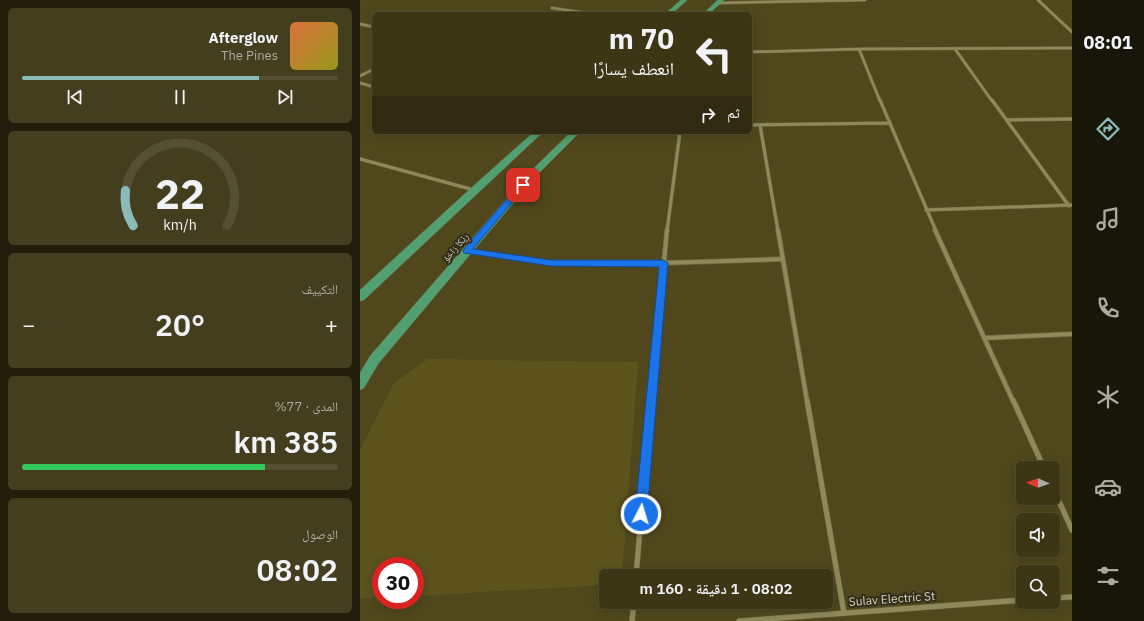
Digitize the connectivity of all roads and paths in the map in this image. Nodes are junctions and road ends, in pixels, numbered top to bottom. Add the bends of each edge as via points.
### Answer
1 (684, 0) edge
2 (849, 0) edge
3 (865, 0) edge
4 (1038, 0) edge
5 (719, 2) edge
6 (552, 8) dead end
7 (579, 12) edge
8 (670, 12) edge
9 (708, 12) edge
10 (360, 24) edge
11 (372, 27) edge
12 (1072, 32) edge
13 (1072, 48) edge
14 (955, 49) junction
15 (859, 50) junction
16 (752, 52) edge
17 (372, 70) edge
18 (360, 76) edge
19 (360, 83) edge
20 (372, 86) edge
21 (1072, 119) edge
22 (1007, 120) junction
23 (890, 123) junction
24 (752, 125) edge
25 (760, 125) junction
26 (537, 134) edge
27 (574, 134) edge
28 (680, 134) edge
29 (360, 159) edge
30 (474, 190) junction
31 (1070, 206) edge
32 (926, 210) junction
33 (467, 251) junction
34 (783, 259) junction
35 (663, 263) junction
36 (360, 296) edge
37 (1072, 334) edge
38 (985, 338) junction
39 (360, 384) edge
40 (1041, 461) edge
41 (1060, 503) edge
42 (1072, 530) edge
43 (637, 569) edge
44 (1072, 597) edge
45 (1060, 598) edge
46 (1016, 601) edge
47 (633, 609) edge
48 (844, 613) junction
49 (632, 621) edge
50 (739, 621) edge

1 - 8 highway
2 - 3 street
2 - 5 street
4 - 12 street
5 - 9 highway
6 - 7 street
10 - 11 street
13 - 14 street
14 - 15 street
14 - 22 street
15 - 16 street
15 - 23 street
17 - 18 street
19 - 20 street
21 - 22 street
22 - 31 street
23 - 25 street
23 - 32 street
24 - 25 street
25 - 34 street
26 - 30 highway
27 - 33 highway, ڕێکا زاخۆ via 532,174
28 - 35 street
29 - 30 street
30 - 36 highway
31 - 32 street
32 - 38 street
33 - 35 street via 551,263
33 - 39 highway, ڕێکا زاخۆ via 374,360
34 - 35 street
34 - 48 street
35 - 43 street
37 - 38 street
38 - 40 street
41 - 42 street
44 - 45 street
46 - 48 street, Sulav Electric St
47 - 49 street
48 - 50 street, Sulav Electric St

